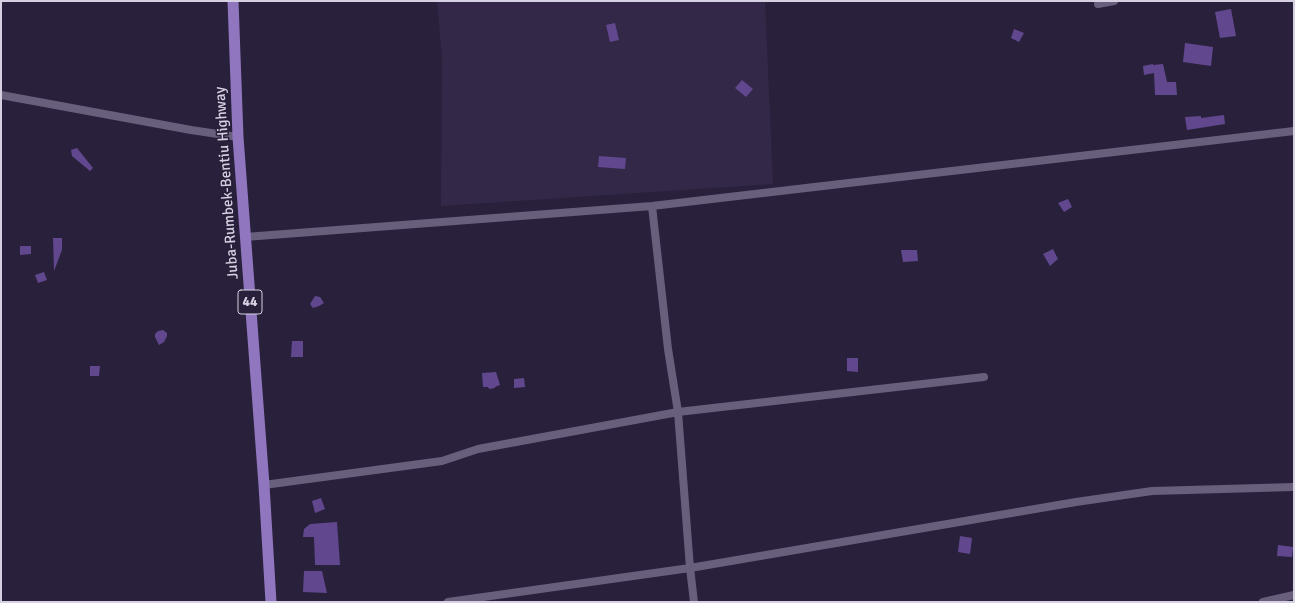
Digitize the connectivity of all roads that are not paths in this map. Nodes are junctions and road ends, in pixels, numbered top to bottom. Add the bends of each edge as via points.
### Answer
1 (232, 1) edge
2 (1114, 1) edge
3 (1098, 4) dead end
4 (1, 95) edge
5 (1294, 131) edge
6 (238, 137) junction
7 (652, 206) junction
8 (245, 237) junction
9 (984, 376) dead end
10 (678, 412) junction
11 (264, 485) junction
12 (1294, 487) edge
13 (690, 568) junction
14 (1294, 595) edge
15 (271, 602) edge
16 (448, 602) edge
17 (694, 602) edge
18 (1263, 602) edge

1 - 6 main road, Juba-Rumbek-Bentiu Highway / 44
2 - 3 street
4 - 6 street
5 - 7 street
6 - 8 main road, Juba-Rumbek-Bentiu Highway / 44
7 - 8 street
7 - 10 street via 668,349
8 - 11 main road, Juba-Rumbek-Bentiu Highway / 44
9 - 10 street
10 - 11 street via 478,450 442,461
10 - 13 street
11 - 15 main road, Juba-Rumbek-Bentiu Highway / 44
12 - 13 street via 1152,491
13 - 16 street
13 - 17 street
14 - 18 street

